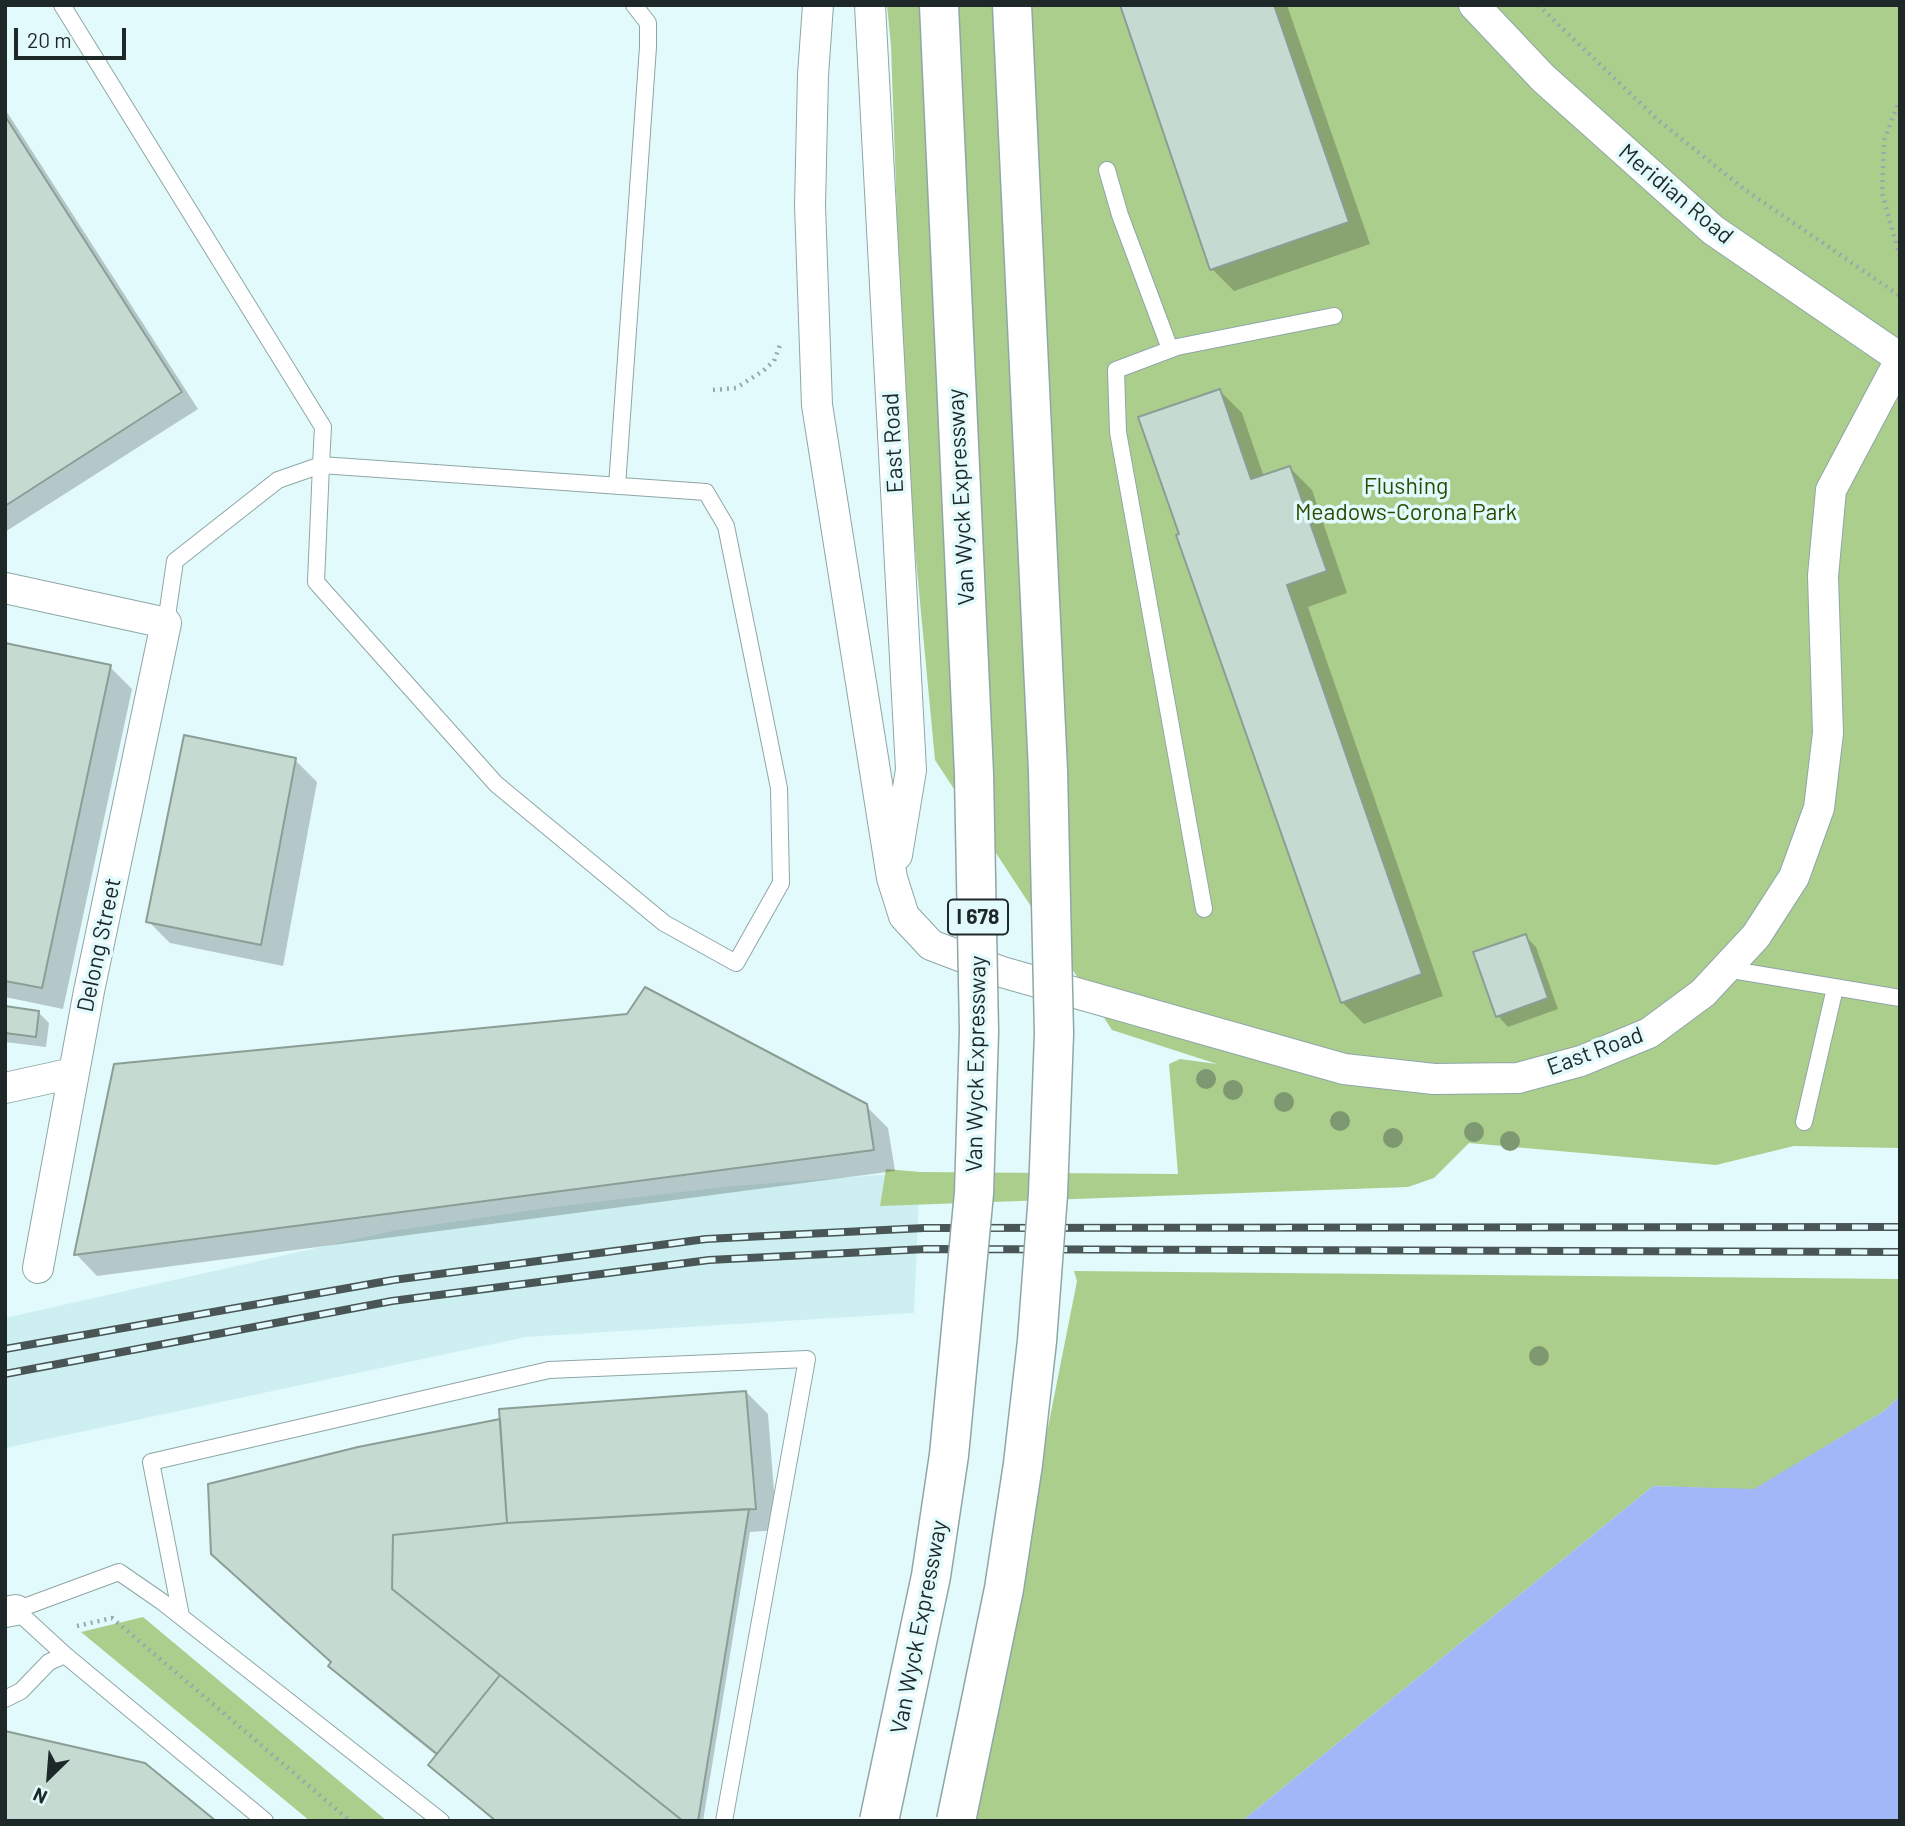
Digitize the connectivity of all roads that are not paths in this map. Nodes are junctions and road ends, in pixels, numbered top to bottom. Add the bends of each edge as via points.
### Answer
1 (62, 5) edge
2 (634, 5) edge
3 (818, 5) edge
4 (870, 5) edge
5 (939, 5) edge
6 (1012, 5) edge
7 (1474, 5) edge
8 (1107, 170) dead end
9 (1334, 316) dead end
10 (1170, 349) junction
11 (1900, 359) edge
12 (321, 465) junction
13 (617, 486) junction
14 (5, 589) edge
15 (166, 623) junction
16 (893, 880) junction
17 (1204, 909) dead end
18 (1726, 969) junction
19 (1835, 988) junction
20 (1900, 998) edge
21 (73, 1073) junction
22 (5, 1088) edge
23 (1804, 1122) dead end
24 (38, 1268) dead end
25 (11, 1611) edge
26 (181, 1616) junction
27 (65, 1655) junction
28 (5, 1699) edge
29 (265, 1821) edge
30 (441, 1821) edge
31 (724, 1821) edge
32 (880, 1821) edge
33 (956, 1821) edge

1 - 12 lane via 323,427
2 - 13 lane via 648,23 648,47
3 - 16 street via 810,205 817,405
4 - 16 street, East Road via 911,771
5 - 32 highway, Van Wyck Expressway / I 678, bridge via 978,891 976,1139 963,1333 949,1455 931,1576
6 - 33 highway, bridge via 1048,771 1054,1034 1048,1194 1023,1464 1004,1589
7 - 11 street, Meridian Road via 1543,78 1713,230
8 - 10 lane
9 - 10 lane
10 - 17 lane via 1115,370 1118,432
11 - 18 street, East Road via 1831,491 1823,576 1828,733 1819,808 1794,877 1756,936
12 - 13 lane
12 - 13 lane via 316,582 496,784 664,923 736,963 781,883 779,788 726,526 706,492
12 - 15 lane via 278,480 175,561
14 - 15 street
15 - 21 street, Delong Street
16 - 18 street, East Road via 904,916 931,946 1002,972 1344,1069 1434,1079 1518,1078 1581,1061 1649,1033 1703,993
18 - 19 lane
19 - 20 lane
19 - 23 lane
21 - 22 street
21 - 24 street, Delong Street
25 - 26 lane via 120,1573
25 - 27 lane
26 - 30 lane
26 - 31 lane via 151,1462 549,1370 807,1359
27 - 28 lane via 49,1662 21,1691
27 - 29 lane

